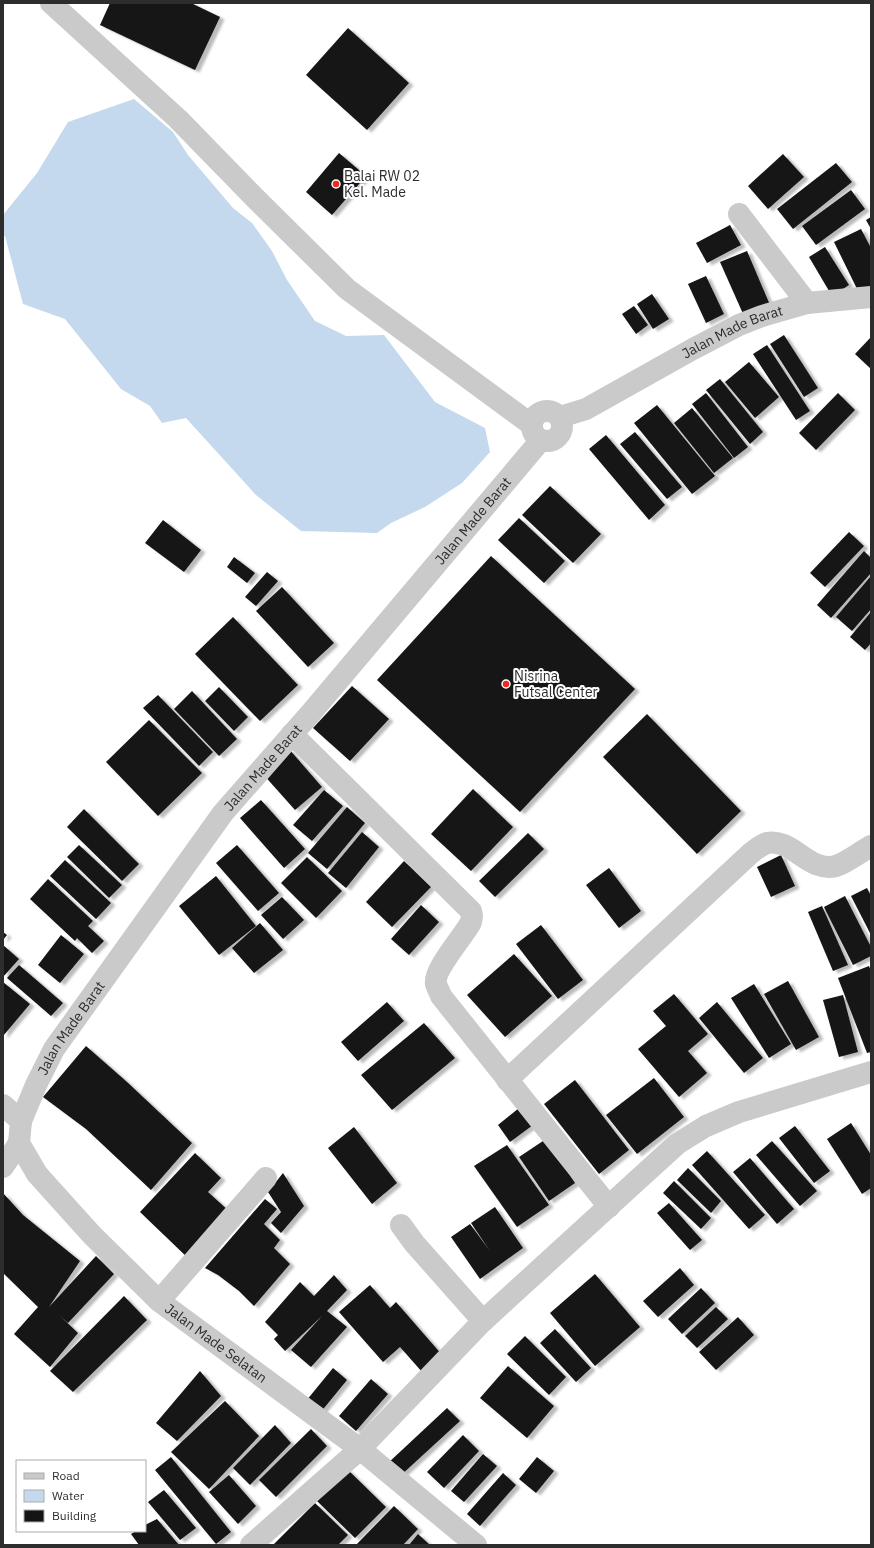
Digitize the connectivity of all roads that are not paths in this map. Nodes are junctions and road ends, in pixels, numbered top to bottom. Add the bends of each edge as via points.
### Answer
1 (51, 3) edge
2 (739, 214) dead end
3 (871, 296) edge
4 (807, 303) junction
5 (537, 433) junction
6 (292, 734) junction
7 (871, 846) edge
8 (871, 1072) edge
9 (507, 1080) junction
10 (3, 1105) edge
11 (21, 1121) junction
12 (19, 1143) junction
13 (3, 1167) edge
14 (266, 1178) dead end
15 (608, 1207) junction
16 (401, 1225) dead end
17 (159, 1301) junction
18 (483, 1321) junction
19 (360, 1449) junction
20 (251, 1545) edge
21 (476, 1545) edge

1 - 5 street via 178,119 347,289
2 - 4 street
3 - 4 street, Jalan Made Barat
4 - 5 street, Jalan Made Barat via 739,325 586,409 560,418 563,428 557,438 552,440
5 - 6 street, Jalan Made Barat
6 - 9 street via 471,911 471,922 441,966 436,984 441,996
6 - 11 street, Jalan Made Barat via 223,813 54,1049
7 - 9 street via 835,866 815,864 779,843 766,844 750,853
8 - 15 street via 739,1112 706,1126 677,1144
9 - 15 street
10 - 11 street
11 - 12 street
12 - 13 street
12 - 17 street, Jalan Made Selatan via 37,1174 92,1235
14 - 17 street
15 - 18 street
16 - 18 street
17 - 19 street, Jalan Made Selatan
18 - 19 street
19 - 20 street
19 - 21 street, Jalan Made Selatan

